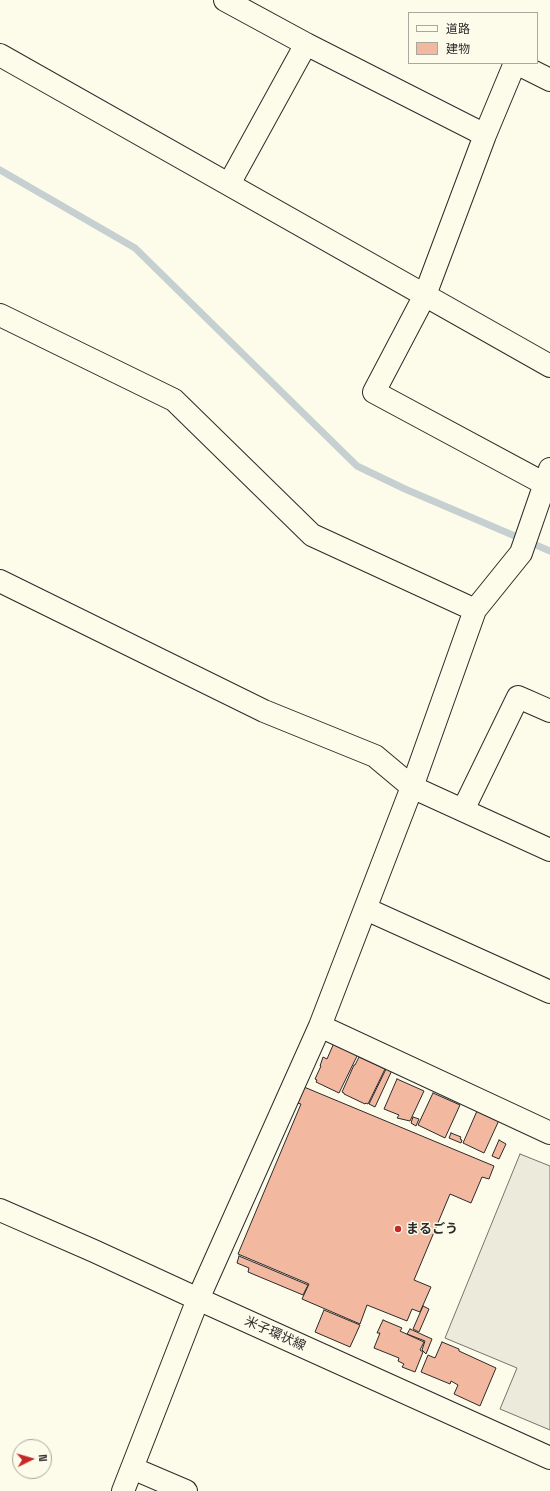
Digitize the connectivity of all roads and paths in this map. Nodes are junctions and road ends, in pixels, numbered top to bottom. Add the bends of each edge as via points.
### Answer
1 (225, 0) edge
2 (306, 44) junction
3 (0, 55) edge
4 (516, 64) edge
5 (518, 64) edge
6 (550, 80) edge
7 (485, 136) junction
8 (229, 184) junction
9 (425, 295) junction
10 (0, 315) edge
11 (550, 366) edge
12 (549, 474) edge
13 (0, 581) edge
14 (475, 610) junction
15 (550, 711) edge
16 (412, 787) junction
17 (463, 810) junction
18 (550, 850) edge
19 (366, 909) junction
20 (550, 992) edge
21 (320, 1026) junction
22 (550, 1133) edge
23 (0, 1210) edge
24 (198, 1299) junction
25 (550, 1458) edge
26 (132, 1468) junction
27 (123, 1491) edge
28 (186, 1491) edge

1 - 2 street
2 - 7 street
2 - 8 street
3 - 8 street
4 - 7 street
5 - 6 street
7 - 9 street
8 - 9 street
9 - 11 street
9 - 12 street via 374,392
10 - 14 street via 174,400 312,535
12 - 14 street via 521,553
13 - 16 street via 264,711 375,756
14 - 16 street
15 - 17 street via 518,697
16 - 17 street
16 - 19 street
17 - 18 street
19 - 20 street
19 - 21 street
21 - 22 street
21 - 24 street
23 - 24 street, 米子環状線
24 - 25 street, 米子環状線
24 - 26 street
26 - 27 street
26 - 28 street

